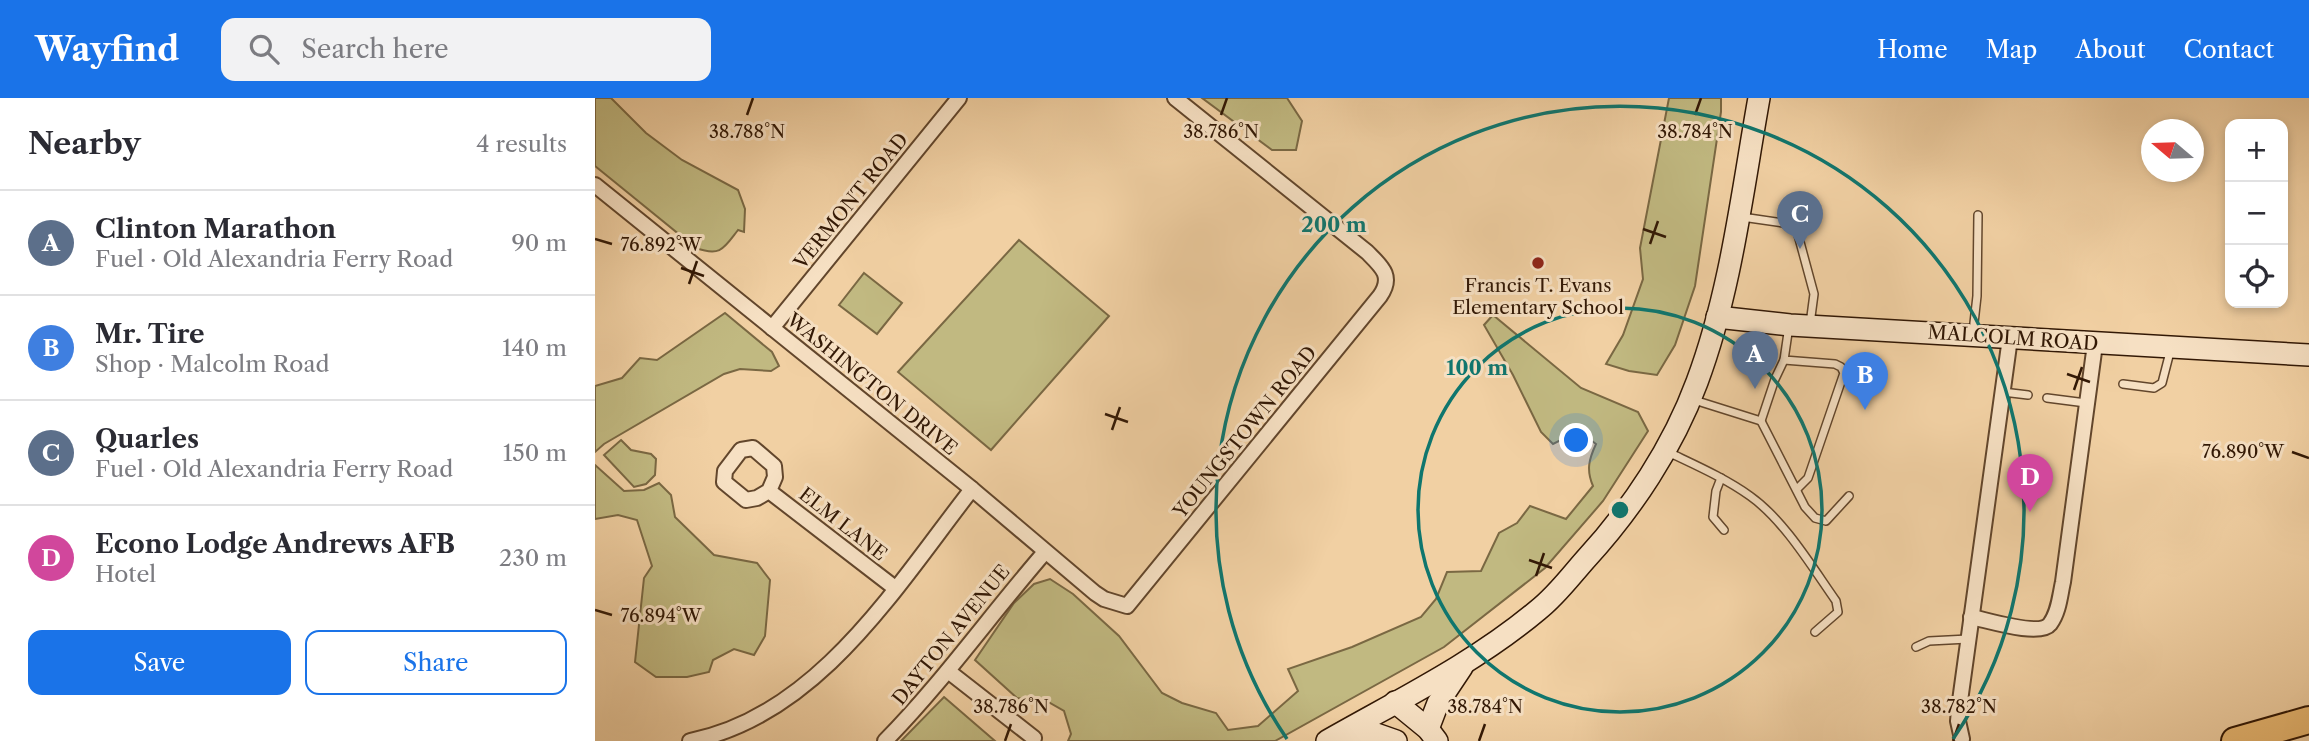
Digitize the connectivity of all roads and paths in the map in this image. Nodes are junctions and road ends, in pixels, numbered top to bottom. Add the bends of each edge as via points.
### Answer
1 (959, 98) edge
2 (1175, 98) edge
3 (1742, 98) edge
4 (1759, 98) edge
5 (1751, 141) junction
6 (595, 185) edge
7 (1978, 215) dead end
8 (1738, 216) junction
9 (1717, 317) junction
10 (1800, 326) junction
11 (772, 328) junction
12 (1972, 336) junction
13 (2010, 338) junction
14 (2095, 344) junction
15 (2172, 348) junction
16 (2309, 355) edge
17 (1784, 360) junction
18 (2123, 384) dead end
19 (2003, 392) junction
20 (2028, 395) dead end
21 (2047, 398) dead end
22 (1690, 399) junction
23 (2087, 403) junction
24 (1761, 421) junction
25 (1664, 450) junction
26 (1721, 478) junction
27 (972, 489) junction
28 (1797, 489) junction
29 (769, 491) dead end
30 (1849, 496) dead end
31 (1724, 530) dead end
32 (1045, 552) junction
33 (895, 588) junction
34 (1127, 606) joint
35 (1971, 617) junction
36 (1815, 632) dead end
37 (1968, 639) junction
38 (1916, 647) dead end
39 (1465, 662) junction
40 (948, 671) junction
41 (1395, 702) junction
42 (2309, 721) edge
43 (1433, 735) edge
44 (1034, 738) dead end
45 (1962, 739) dead end
46 (689, 741) edge
47 (885, 741) edge
48 (1328, 741) edge
49 (1396, 741) edge
50 (1406, 741) edge
51 (2235, 741) edge
52 (2260, 741) edge

1 - 11 street, VERMONT ROAD
2 - 34 street, YOUNGSTOWN ROAD via 1367,252 1387,279 1380,296
3 - 5 main road
4 - 5 main road
5 - 8 main road
6 - 11 street, WASHINGTON DRIVE
7 - 12 lane
8 - 9 main road
8 - 10 lane via 1783,223 1797,232 1814,294
9 - 10 main road, MALCOLM ROAD
9 - 22 main road
10 - 12 main road, MALCOLM ROAD
10 - 17 lane
11 - 27 street, WASHINGTON DRIVE
12 - 13 main road, MALCOLM ROAD
13 - 14 main road, MALCOLM ROAD
13 - 19 street
14 - 15 main road, MALCOLM ROAD
14 - 23 street
15 - 16 main road, MALCOLM ROAD
15 - 18 lane via 2162,383 2154,388
17 - 24 lane
17 - 28 lane via 1835,364 1844,373 1808,478
19 - 20 lane
19 - 35 street
21 - 23 lane
22 - 24 lane
22 - 25 main road
23 - 35 street via 2060,596 2049,625 2027,628
24 - 28 lane
25 - 26 lane
25 - 39 main road via 1606,537 1540,609
26 - 31 lane via 1713,517
26 - 36 lane via 1752,497 1791,537 1836,601 1838,612
27 - 32 street, WASHINGTON DRIVE
27 - 33 street
28 - 30 lane via 1805,507 1815,518 1826,521
29 - 33 street, ELM LANE
32 - 34 street, WASHINGTON DRIVE via 1104,599
32 - 40 street, DAYTON AVENUE
33 - 46 street via 844,648 789,697 722,733
35 - 37 street
37 - 38 lane via 1929,641
37 - 45 street via 1958,721
39 - 41 main road
39 - 43 main road via 1438,703
40 - 44 street
40 - 47 street, DAYTON AVENUE
41 - 43 main road
41 - 48 main road
41 - 50 main road
42 - 51 highway
42 - 52 highway
48 - 49 main road via 1376,733

